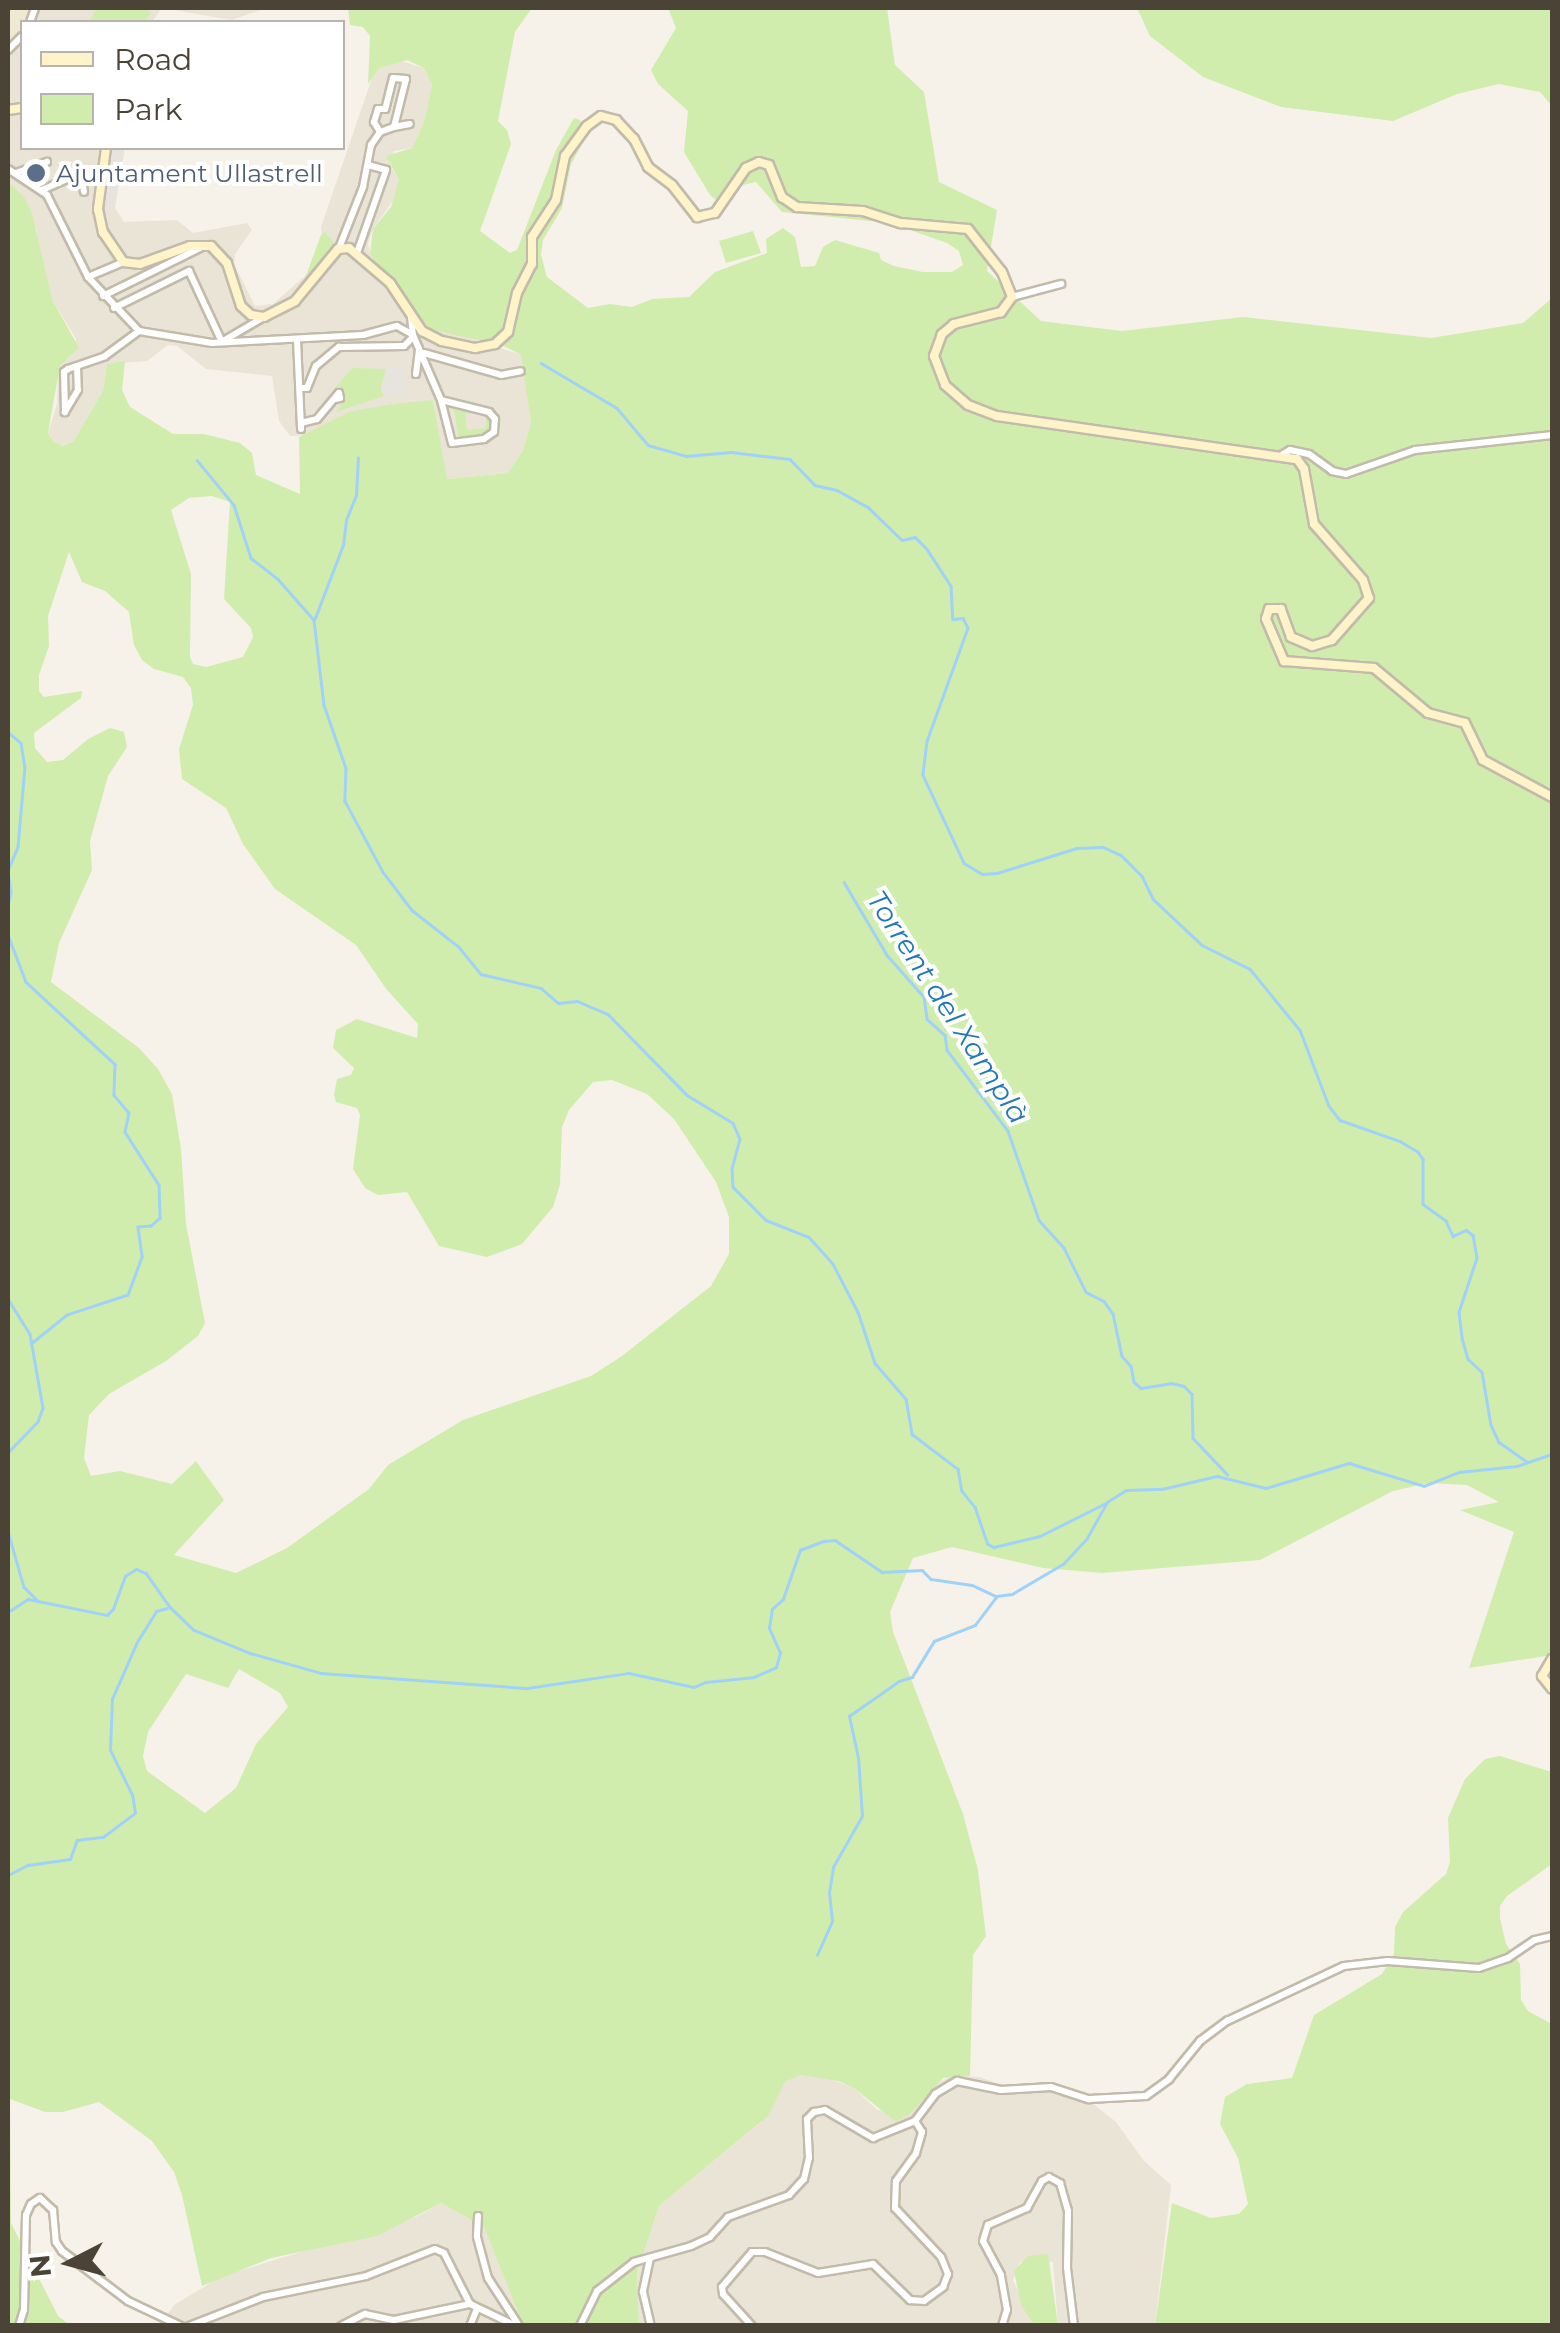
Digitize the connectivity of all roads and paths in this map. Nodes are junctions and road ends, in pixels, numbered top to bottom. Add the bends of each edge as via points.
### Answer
1 (410, 124) dead end
2 (394, 127) junction
3 (380, 132) junction
4 (106, 150) edge
5 (47, 162) dead end
6 (369, 165) junction
7 (8, 169) edge
8 (16, 173) junction
9 (42, 190) junction
10 (84, 192) dead end
11 (204, 246) junction
12 (339, 248) junction
13 (357, 253) junction
14 (123, 262) junction
15 (88, 277) junction
16 (1061, 284) dead end
17 (103, 296) junction
18 (1012, 297) junction
19 (114, 308) junction
20 (264, 316) junction
21 (411, 318) junction
22 (139, 331) junction
23 (413, 335) junction
24 (296, 340) junction
25 (222, 342) junction
26 (421, 350) junction
27 (77, 366) junction
28 (521, 371) dead end
29 (416, 374) dead end
30 (300, 388) junction
31 (334, 399) dead end
32 (441, 400) junction
33 (1552, 434) edge
34 (1284, 454) junction
35 (1552, 797) edge
36 (1552, 1659) edge
37 (1552, 1689) edge
38 (1552, 1936) edge
39 (915, 2121) junction
40 (478, 2216) dead end
41 (650, 2257) junction
42 (474, 2306) junction
43 (19, 2326) edge
44 (181, 2326) edge
45 (189, 2326) edge
46 (341, 2326) edge
47 (470, 2326) edge
48 (518, 2326) edge
49 (580, 2326) edge
50 (651, 2326) edge
51 (752, 2326) edge
52 (1002, 2326) edge
53 (1074, 2326) edge

1 - 2 street
2 - 3 street
2 - 3 street via 406,79 392,78 385,109 378,109 374,122
3 - 6 street
4 - 14 street via 99,214
5 - 8 street
6 - 12 street
6 - 13 street via 386,170
7 - 8 street
8 - 9 street
9 - 10 street via 80,173
9 - 15 street
11 - 14 street via 140,264
11 - 17 street
11 - 20 street via 223,256 241,306
12 - 13 street
12 - 20 street via 304,294
13 - 21 street via 390,283
14 - 15 street
15 - 17 street
16 - 18 street
17 - 19 street
18 - 21 street via 1002,272 968,229 901,223 863,211 797,208 782,198 768,164 746,168 706,218 691,213 672,185 648,167 634,138 616,120 596,118 564,156 558,195 532,237 530,270 502,339 480,348 450,343
18 - 34 street via 1001,312 954,324 938,342 937,372 968,405 997,416 1162,442
19 - 22 street
19 - 25 street via 189,271
20 - 25 street
21 - 23 street
22 - 25 street
22 - 27 street via 105,356
23 - 24 street via 397,326
23 - 26 street
23 - 30 street via 404,346 339,348 316,366 307,388
24 - 25 street
24 - 30 street
26 - 28 street via 501,375
26 - 29 street
26 - 32 street
27 - 27 street via 64,372 64,412 78,390
30 - 31 street via 301,426 317,420
32 - 32 street via 490,412 496,423 492,435 452,443
33 - 34 street via 1414,450 1346,474 1309,454
34 - 35 street via 1304,469 1314,524 1363,580 1369,598 1332,640 1312,646 1292,638 1281,610 1269,609 1266,619 1284,661 1374,668 1428,712 1465,724 1483,760
36 - 37 street via 1542,1676
38 - 39 street via 1479,1968 1388,1961 1344,1966 1228,2021 1146,2096 1089,2099 1050,2087 1001,2090 957,2081 936,2094
39 - 41 street via 873,2138 825,2110 814,2112 806,2119 804,2179 789,2195 728,2217 691,2246
39 - 51 street via 922,2132 896,2181 895,2208 941,2257 948,2274 943,2287 924,2300 910,2300 874,2264 818,2273 752,2252 722,2287
40 - 48 street via 488,2278
41 - 49 street via 619,2271 598,2291
41 - 50 street via 643,2292
42 - 45 street via 435,2248 366,2276 264,2296
42 - 46 street via 394,2320 365,2314
42 - 47 street
42 - 48 street
43 - 44 street via 26,2216 36,2199 50,2203 56,2242 72,2260 128,2301
52 - 53 street via 1001,2275 983,2241 988,2224 1027,2208 1049,2177 1060,2183 1068,2211

